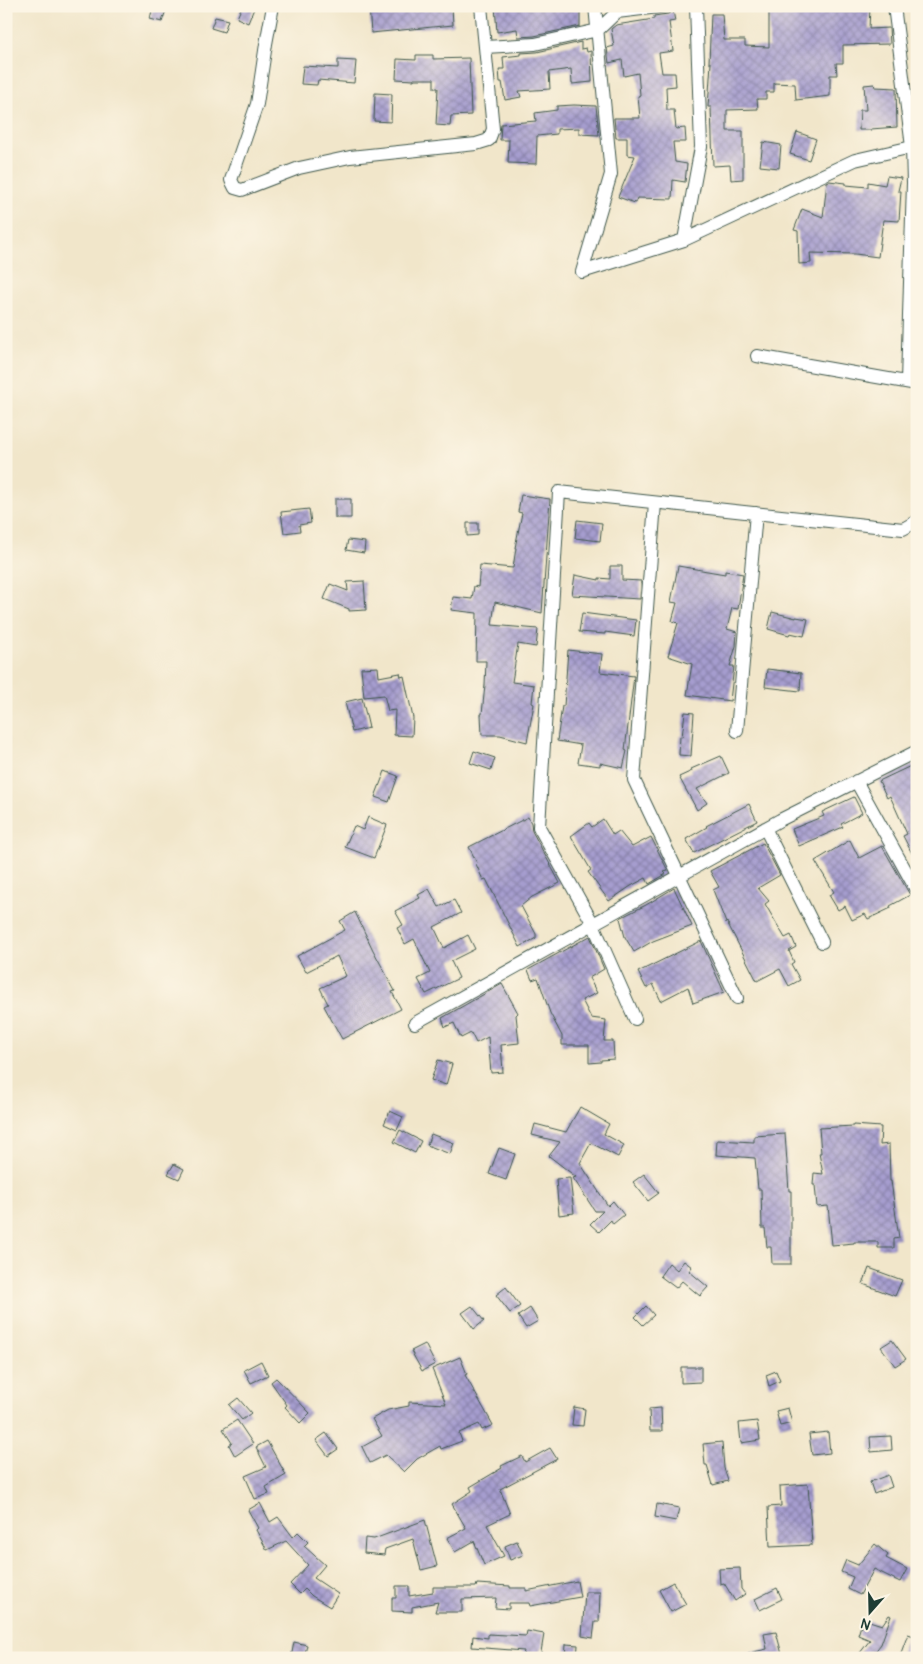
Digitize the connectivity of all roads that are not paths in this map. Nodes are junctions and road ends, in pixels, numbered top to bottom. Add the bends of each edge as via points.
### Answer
1 (273, 6) edge
2 (481, 6) edge
3 (595, 6) edge
4 (667, 6) edge
5 (696, 6) edge
6 (894, 6) edge
7 (598, 30) junction
8 (485, 47) junction
9 (912, 147) junction
10 (684, 240) junction
11 (914, 283) edge
12 (757, 356) dead end
13 (912, 383) edge
14 (655, 502) junction
15 (756, 513) junction
16 (917, 521) edge
17 (737, 731) dead end
18 (917, 751) edge
19 (856, 782) junction
20 (765, 828) junction
21 (678, 876) junction
22 (917, 891) edge
23 (594, 924) junction
24 (822, 942) dead end
25 (737, 998) dead end
26 (635, 1019) dead end
27 (416, 1023) dead end

1 - 8 street via 257,104 231,180 235,188 242,190 299,168 350,157 476,144 488,140 493,129
2 - 8 street
3 - 7 street
4 - 7 street via 617,12
5 - 10 street via 701,147
6 - 9 street
7 - 8 street via 535,44
7 - 10 street via 611,174 582,272
9 - 10 street via 855,160
9 - 11 street
11 - 13 street
12 - 13 street
14 - 15 street
14 - 21 street via 634,780
14 - 23 street via 559,492 539,827
15 - 16 street via 903,529
15 - 17 street
18 - 19 street
19 - 20 street
19 - 22 street
20 - 21 street
20 - 24 street
21 - 23 street
21 - 25 street
23 - 26 street
23 - 27 street

